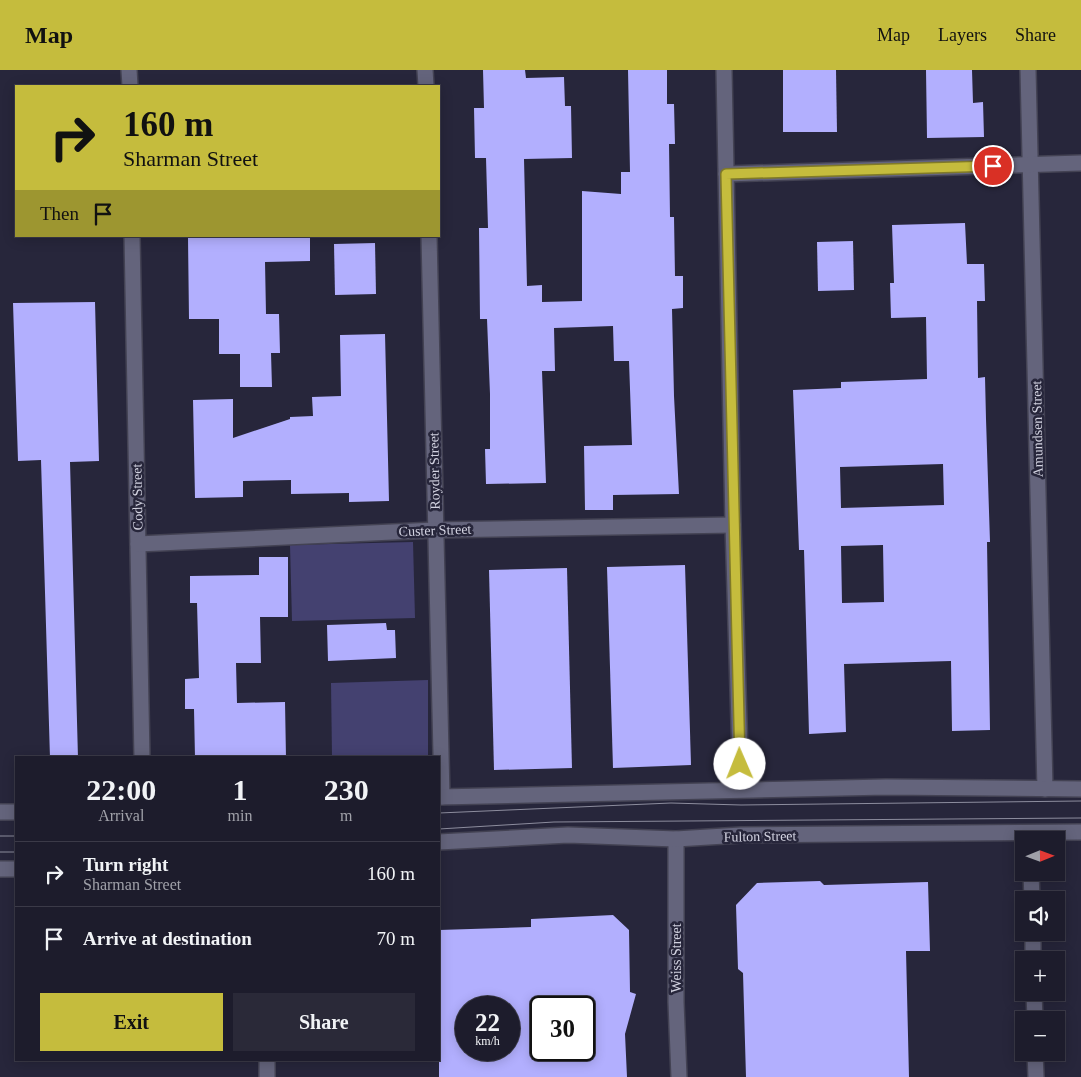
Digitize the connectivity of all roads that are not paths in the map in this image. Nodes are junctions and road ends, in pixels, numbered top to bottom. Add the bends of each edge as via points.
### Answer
1 (129, 70) edge
2 (425, 70) edge
3 (724, 70) edge
4 (1028, 70) edge
5 (130, 85) edge
6 (426, 85) edge
7 (1081, 163) edge
8 (1031, 164) junction
9 (726, 174) junction
10 (132, 237) edge
11 (429, 237) edge
12 (733, 524) junction
13 (436, 530) junction
14 (138, 544) junction
15 (142, 756) edge
16 (439, 756) edge
17 (1045, 788) junction
18 (741, 789) junction
19 (1081, 789) edge
20 (440, 797) edge
21 (0, 812) edge
22 (15, 812) edge
23 (1081, 832) edge
24 (1065, 833) edge
25 (1015, 836) edge
26 (676, 839) junction
27 (440, 842) edge
28 (0, 869) edge
29 (15, 869) edge
30 (267, 1061) edge
31 (1035, 1061) edge
32 (267, 1077) edge
33 (679, 1077) edge
34 (1036, 1077) edge

1 - 5 street
2 - 6 street
3 - 9 street
4 - 8 street, Amundsen Street
7 - 8 street
8 - 9 street
8 - 17 street, Amundsen Street
9 - 12 street
10 - 14 street, Cody Street
11 - 13 street, Royder Street
12 - 13 street, Custer Street
12 - 18 street
13 - 14 street, Custer Street
13 - 16 street, Royder Street
14 - 15 street, Cody Street
17 - 18 street
17 - 19 street
18 - 20 street
21 - 22 street
23 - 24 street, Fulton Street
25 - 26 street, Fulton Street via 742,835
26 - 27 street, Fulton Street via 568,836
26 - 33 street, Weiss Street
28 - 29 street
30 - 32 street
31 - 34 street

